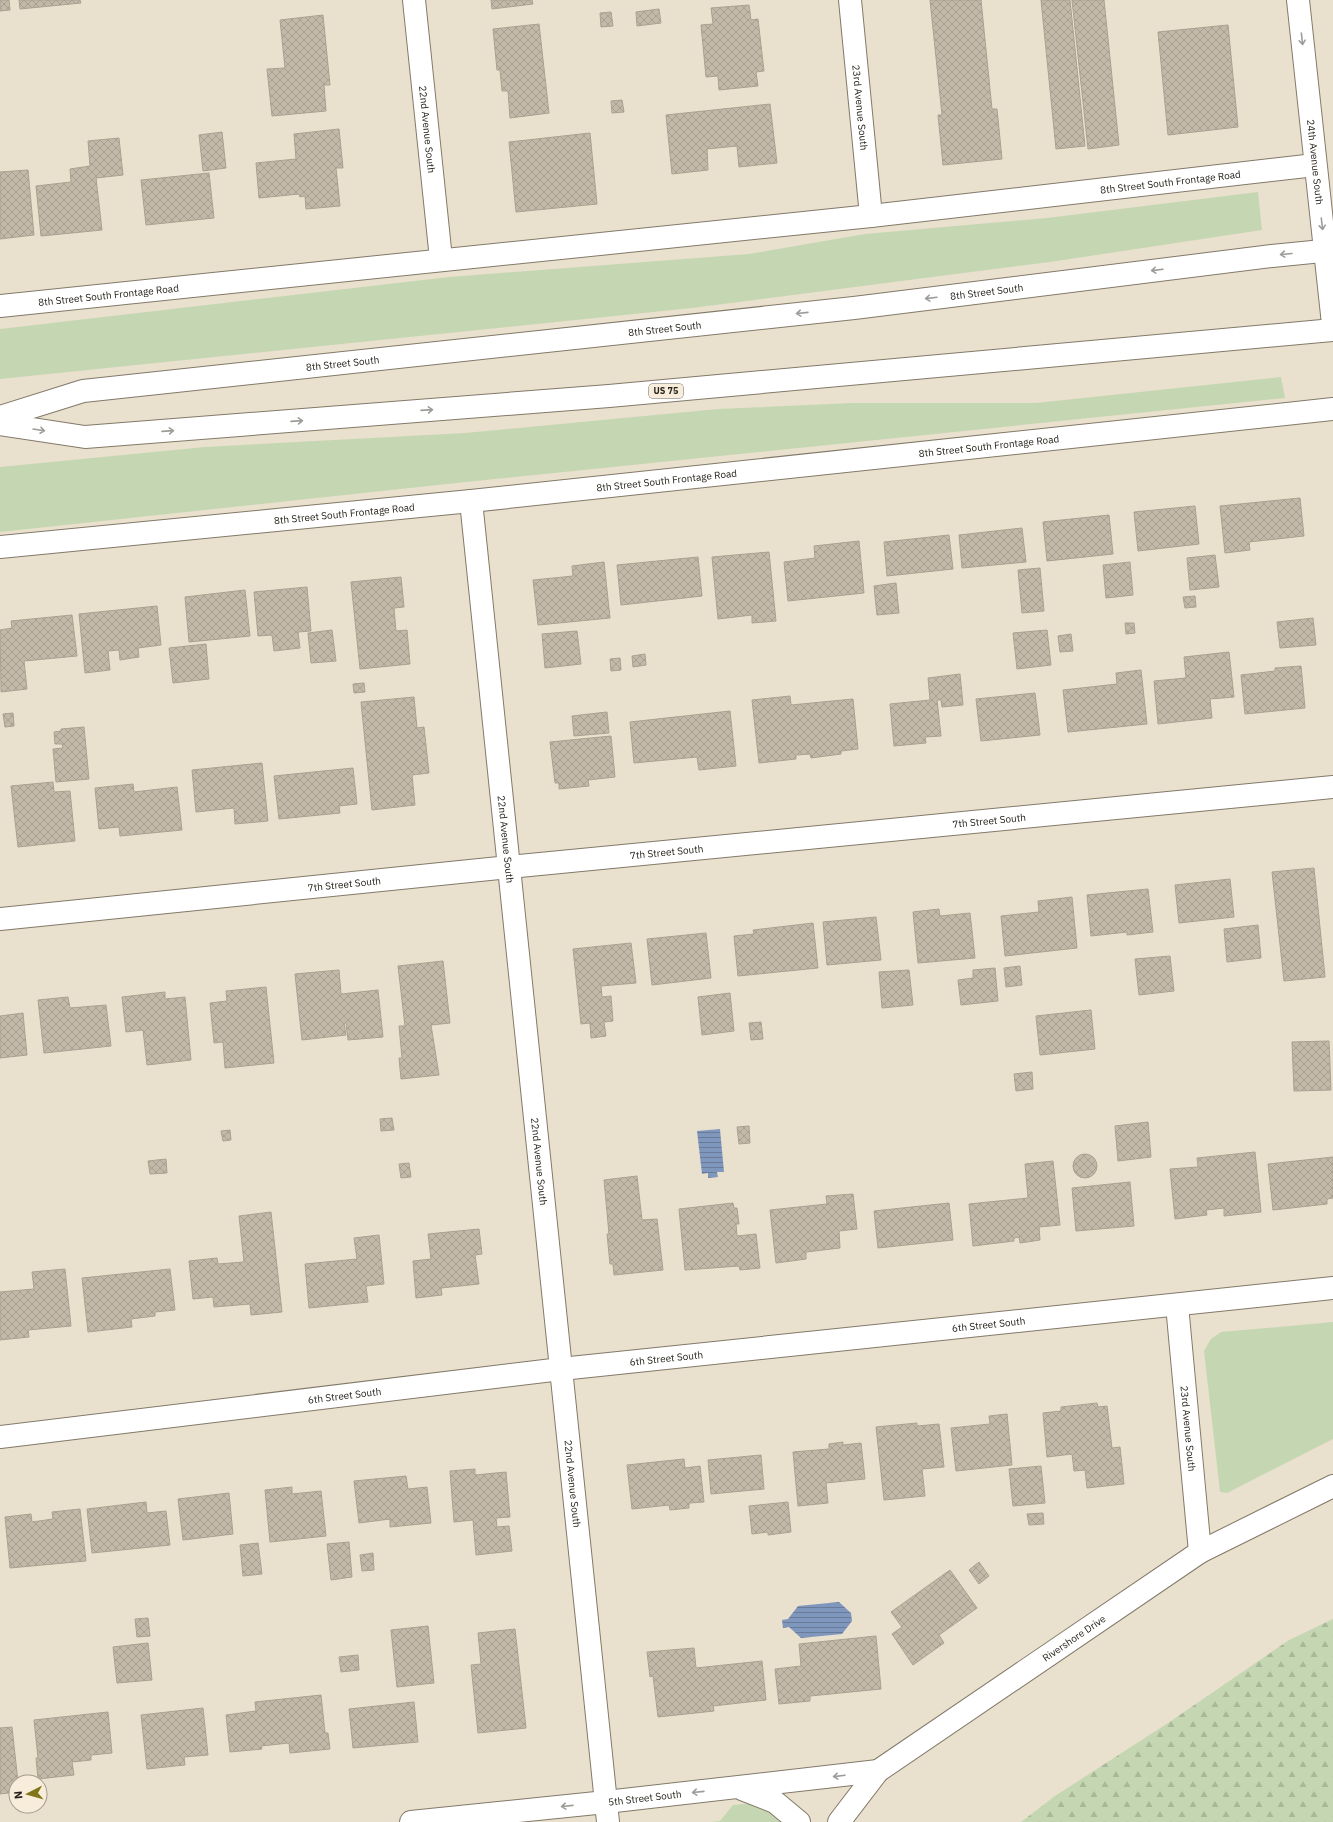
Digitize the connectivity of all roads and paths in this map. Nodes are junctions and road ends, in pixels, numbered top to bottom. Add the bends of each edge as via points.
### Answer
1 (414, 0) edge
2 (850, 0) edge
3 (1298, 0) edge
4 (1315, 165) junction
5 (870, 216) junction
6 (1329, 250) edge
7 (441, 259) junction
8 (0, 306) edge
9 (1333, 324) edge
10 (1333, 330) edge
11 (1333, 409) edge
12 (0, 417) edge
13 (0, 424) edge
14 (471, 501) junction
15 (0, 547) edge
16 (1333, 786) edge
17 (509, 867) junction
18 (0, 919) edge
19 (1333, 1288) edge
20 (1177, 1305) junction
21 (561, 1369) junction
22 (0, 1436) edge
23 (1333, 1486) edge
24 (1200, 1552) junction
25 (878, 1771) junction
26 (737, 1788) junction
27 (607, 1812) edge
28 (411, 1822) edge
29 (800, 1822) edge
30 (839, 1822) edge

1 - 7 street, 22nd Avenue South
2 - 5 street, 23rd Avenue South
3 -> 4 street, 24th Avenue South
4 - 5 street, 8th Street South Frontage Road
4 -> 6 street, 24th Avenue South
5 - 7 street, 8th Street South Frontage Road
6 - 9 street, 24th Avenue South
6 -> 12 street, 8th Street South via 846,309 83,391
7 - 8 street, 8th Street South Frontage Road
13 -> 10 street, US 75 via 84,437 609,396
11 - 14 street, 8th Street South Frontage Road
14 - 15 street, 8th Street South Frontage Road
14 - 17 street, 22nd Avenue South
16 - 17 street, 7th Street South
17 - 18 street, 7th Street South
17 - 21 street, 22nd Avenue South
19 - 20 street, 6th Street South
20 - 21 street, 6th Street South
20 - 24 street, 23rd Avenue South
21 - 22 street, 6th Street South
21 - 27 street, 22nd Avenue South
23 - 24 street, Rivershore Drive
24 - 25 street, Rivershore Drive
25 -> 26 street, 5th Street South
25 - 30 street, Rivershore Drive
26 -> 27 street, 5th Street South
26 - 29 street via 775,1802
27 -> 28 street, 5th Street South

